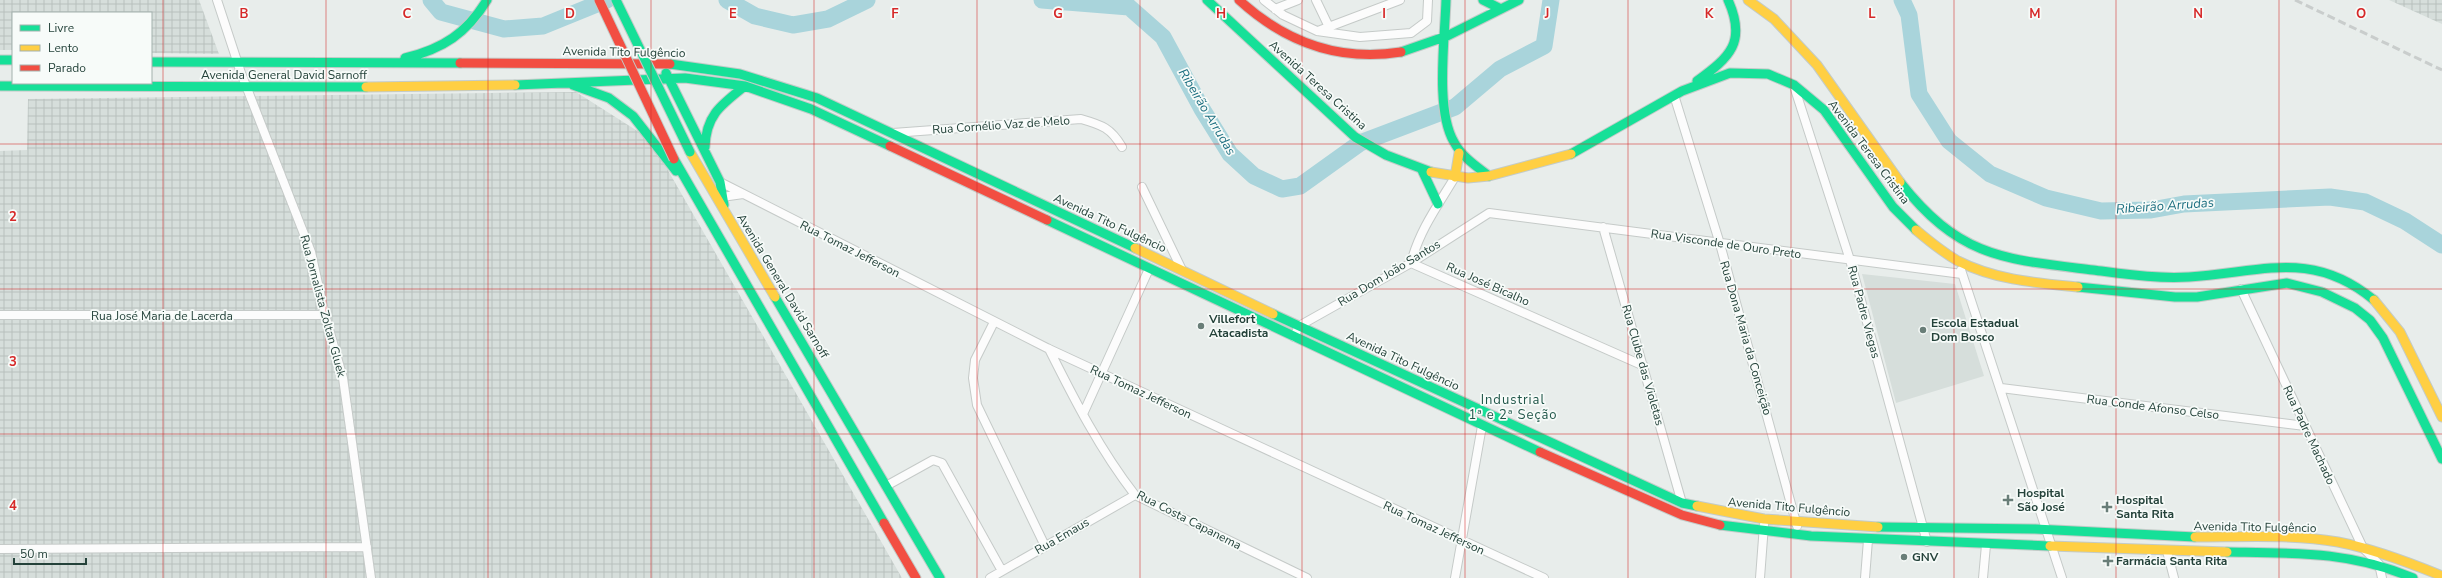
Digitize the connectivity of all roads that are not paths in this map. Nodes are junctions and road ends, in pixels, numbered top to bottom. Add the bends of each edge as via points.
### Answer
1 (217, 0) edge
2 (487, 0) edge
3 (599, 0) edge
4 (616, 0) edge
5 (1207, 0) edge
6 (1239, 0) edge
7 (1264, 0) edge
8 (1298, 0) edge
9 (1316, 0) edge
10 (1400, 0) edge
11 (1428, 0) edge
12 (1446, 0) edge
13 (1483, 0) edge
14 (1519, 0) edge
15 (1728, 0) edge
16 (1748, 0) edge
17 (1384, 3) edge
18 (1275, 8) junction
19 (1501, 9) junction
20 (1329, 27) junction
21 (1317, 31) junction
22 (1444, 37) junction
23 (0, 60) edge
24 (12, 60) edge
25 (152, 62) edge
26 (238, 62) junction
27 (383, 63) junction
28 (660, 63) junction
29 (668, 78) junction
30 (568, 84) junction
31 (1794, 85) junction
32 (0, 86) edge
33 (745, 86) junction
34 (247, 88) junction
35 (1678, 93) junction
36 (893, 133) junction
37 (1122, 148) dead end
38 (705, 150) junction
39 (1458, 151) junction
40 (1422, 170) junction
41 (1489, 176) junction
42 (1455, 177) junction
43 (720, 182) junction
44 (1142, 187) dead end
45 (691, 191) junction
46 (743, 194) junction
47 (722, 197) junction
48 (1438, 204) junction
49 (725, 211) junction
50 (1489, 213) joint
51 (1603, 227) junction
52 (1720, 244) junction
53 (1850, 260) junction
54 (1958, 261) junction
55 (1411, 263) junction
56 (1149, 269) junction
57 (1182, 270) junction
58 (1962, 274) junction
59 (2241, 289) junction
60 (0, 315) edge
61 (325, 315) junction
62 (994, 322) junction
63 (1299, 326) junction
64 (1294, 337) junction
65 (1049, 349) junction
66 (1644, 366) junction
67 (1100, 373) junction
68 (2001, 388) junction
69 (1083, 414) junction
70 (2442, 417) edge
71 (1482, 426) junction
72 (2305, 426) junction
73 (2442, 459) edge
74 (886, 486) junction
75 (1135, 495) junction
76 (1682, 503) junction
77 (1765, 518) junction
78 (1797, 522) junction
79 (1924, 527) junction
80 (2045, 529) junction
81 (1763, 531) junction
82 (1798, 535) junction
83 (1868, 540) junction
84 (1462, 541) junction
85 (1927, 542) junction
86 (1986, 545) junction
87 (1045, 546) junction
88 (367, 547) junction
89 (2052, 547) junction
90 (2363, 548) junction
91 (0, 549) edge
92 (2167, 551) junction
93 (2379, 564) junction
94 (1002, 571) junction
95 (2442, 576) edge
96 (371, 578) edge
97 (916, 578) edge
98 (940, 578) edge
99 (990, 578) edge
100 (1307, 578) edge
101 (1455, 578) edge
102 (1544, 578) edge
103 (1760, 578) edge
104 (1865, 578) edge
105 (1983, 578) edge
106 (2062, 578) edge
107 (2174, 578) edge
108 (2382, 578) edge
109 (2413, 578) edge

1 - 26 street, Rua Jornalista Zoltan Gluek
2 - 27 main road via 465,31 447,45 431,52
3 - 45 main road, bridge
4 - 49 main road, Avenida General David Sarnoff, bridge via 690,152
5 - 40 main road, Avenida Teresa Cristina via 1332,118 1386,155
6 - 22 main road, Avenida Teresa Cristina via 1264,22 1296,40 1337,52 1401,52
7 - 18 street
8 - 18 street
9 - 20 street
10 - 17 street
11 - 21 street via 1427,21 1411,33 1360,37
12 - 22 main road
13 - 19 main road
14 - 19 main road, Avenida Teresa Cristina
15 - 35 main road via 1735,11 1739,32 1733,50 1724,62
16 - 70 main road, Avenida Teresa Cristina via 1783,24 1808,51 1892,174 1928,215 1965,243 1996,255 2028,263 2148,277 2191,277 2271,265 2302,266 2326,273 2365,294 2394,322
17 - 20 street
18 - 21 street via 1283,16
19 - 22 main road, Avenida Teresa Cristina
20 - 21 street
22 - 39 main road via 1443,111
23 - 24 main road
25 - 26 main road, Avenida General David Sarnoff
26 - 27 main road, Avenida General David Sarnoff
26 - 34 street, Rua Jornalista Zoltan Gluek
27 - 28 main road, Avenida Tito Fulgêncio
28 - 29 main road
28 - 36 main road, Avenida Tito Fulgêncio via 711,68 782,84
29 - 30 main road, Avenida Tito Fulgêncio
29 - 33 main road, Avenida Tito Fulgêncio
29 - 38 main road
30 - 34 main road, Avenida General David Sarnoff
30 - 45 main road via 609,98 633,116
31 - 35 main road, Avenida Teresa Cristina via 1768,74 1730,73
31 - 53 street, Rua Padre Viegas
31 - 54 main road, Avenida Teresa Cristina via 1824,110 1893,207 1917,231
32 - 34 main road, Avenida General David Sarnoff
33 - 38 main road via 718,108 706,124
33 - 56 main road, Avenida Tito Fulgêncio via 812,109
34 - 61 street, Rua Jornalista Zoltan Gluek via 311,252
35 - 41 main road, Avenida Teresa Cristina via 1570,155
35 - 52 street, Rua Dona Maria da Conceição
36 - 37 street, Rua Cornélio Vaz de Melo via 1081,119 1098,124 1114,133
36 - 57 main road, Avenida Tito Fulgêncio
38 - 43 main road
39 - 41 main road
39 - 42 main road
40 - 42 main road, Avenida Teresa Cristina
40 - 48 main road
41 - 42 main road, Avenida Teresa Cristina
42 - 48 street
43 - 46 street, Rua Tomaz Jefferson
43 - 47 main road
44 - 57 street
45 - 97 main road
46 - 47 street
46 - 62 street, Rua Tomaz Jefferson
47 - 49 main road
48 - 55 street via 1415,247
49 - 74 main road, Avenida General David Sarnoff
50 - 51 street, Rua Visconde de Ouro Preto
50 - 55 street, Rua Dom João Santos
51 - 52 street, Rua Visconde de Ouro Preto
51 - 66 street, Rua Clube das Violetas
52 - 53 street, Rua Visconde de Ouro Preto
52 - 78 street, Rua Dona Maria da Conceição
53 - 58 street, Rua Visconde de Ouro Preto
53 - 79 street, Rua Padre Viegas
54 - 58 street
54 - 59 main road, Avenida Teresa Cristina via 2023,282 2197,297
55 - 63 street, Rua Dom João Santos
55 - 66 street, Rua José Bicalho
56 - 64 main road, Avenida Tito Fulgêncio
56 - 67 street
57 - 63 main road, Avenida Tito Fulgêncio
58 - 68 street
59 - 72 street, Rua Padre Machado
59 - 73 main road, Avenida Teresa Cristina via 2287,283 2298,285 2337,299 2355,308 2370,320 2383,338
60 - 61 street, Rua José Maria de Lacerda
61 - 88 street, Rua Jornalista Zoltan Gluek via 343,378
62 - 65 street, Rua Tomaz Jefferson
62 - 87 street via 975,360 973,378 977,405
63 - 64 street
63 - 76 main road, Avenida Tito Fulgêncio
64 - 71 main road, Avenida Tito Fulgêncio
65 - 67 street, Rua Tomaz Jefferson
65 - 69 street, Rua Costa Capanema
66 - 76 street, Rua Clube das Violetas
67 - 69 street
67 - 84 street, Rua Tomaz Jefferson
68 - 72 street, Rua Conde Afonso Celso
68 - 80 street
69 - 75 street, Rua Costa Capanema via 1118,474
71 - 81 main road, Avenida Tito Fulgêncio via 1682,515 1725,526
71 - 84 street
72 - 90 street, Rua Padre Machado
74 - 94 street via 933,460 942,463
74 - 98 main road, Avenida General David Sarnoff
75 - 87 street, Rua Emaus
75 - 100 street, Rua Costa Capanema
76 - 77 main road, Avenida Tito Fulgêncio via 1725,514
77 - 78 main road, Avenida Tito Fulgêncio
77 - 81 street
78 - 79 main road, Avenida Tito Fulgêncio
78 - 82 street, Rua Dona Maria da Conceição
79 - 80 main road, Avenida Tito Fulgêncio
79 - 85 street, Rua Padre Viegas
80 - 89 street
80 - 90 main road, Avenida Tito Fulgêncio via 2166,537 2320,540
81 - 82 main road, Avenida Tito Fulgêncio
81 - 103 street
82 - 83 main road, Avenida Tito Fulgêncio
83 - 85 main road, Avenida Tito Fulgêncio
83 - 104 street
84 - 101 street
84 - 102 street, Rua Tomaz Jefferson
85 - 86 main road, Avenida Tito Fulgêncio
86 - 89 main road, Avenida Tito Fulgêncio
86 - 105 street
87 - 94 street, Rua Emaus
88 - 91 street
88 - 96 street, Rua Jornalista Zoltan Gluek
89 - 92 main road, Avenida Tito Fulgêncio
89 - 106 street
90 - 93 street, Rua Padre Machado
90 - 95 main road, Avenida Tito Fulgêncio via 2403,559
92 - 93 main road, Avenida Tito Fulgêncio via 2318,554
92 - 107 street
93 - 108 street
93 - 109 main road, Avenida Tito Fulgêncio
94 - 99 street, Rua Emaus

